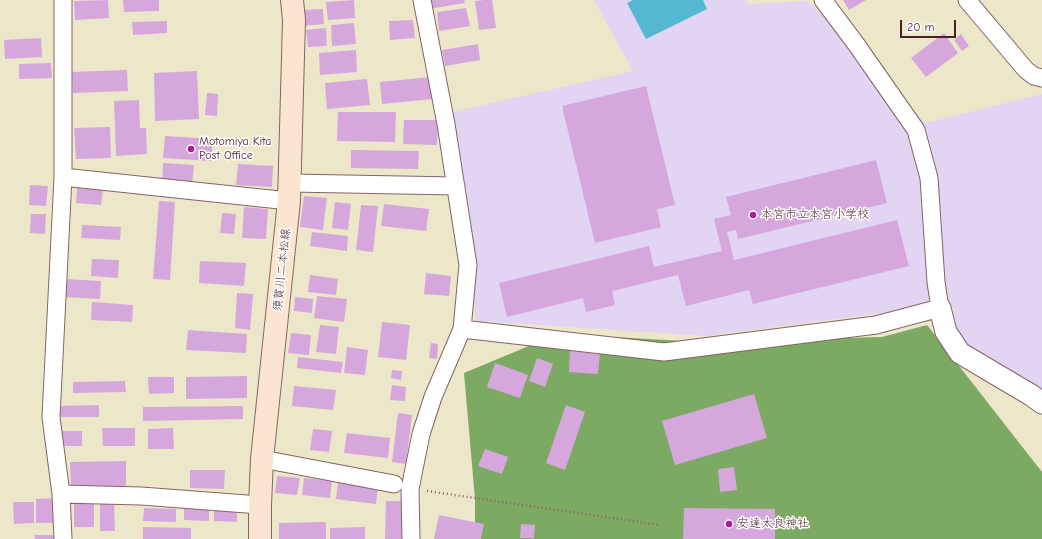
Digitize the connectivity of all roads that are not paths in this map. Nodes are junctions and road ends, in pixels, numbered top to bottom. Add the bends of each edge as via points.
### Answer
1 (63, 0) edge
2 (292, 0) edge
3 (422, 0) edge
4 (823, 0) edge
5 (967, 0) edge
6 (1042, 78) edge
7 (63, 177) junction
8 (456, 186) junction
9 (290, 192) junction
10 (940, 308) junction
11 (462, 329) junction
12 (1042, 403) edge
13 (262, 459) junction
14 (402, 486) junction
15 (61, 494) junction
16 (260, 505) junction
17 (63, 539) edge
18 (260, 539) edge
19 (411, 539) edge

1 - 7 street
2 - 9 main road, 須賀川二本松線 via 294,20
3 - 8 street
4 - 10 street via 916,130 929,178
5 - 6 street via 1026,70
7 - 9 street
7 - 15 street via 51,418
8 - 9 street
8 - 11 street via 468,265
9 - 13 main road, 須賀川二本松線
10 - 11 street via 876,325 664,352
10 - 12 street via 946,332 960,353
11 - 14 street via 433,397
13 - 14 street
13 - 16 main road, 須賀川二本松線
14 - 19 street
15 - 16 street via 141,496
15 - 17 street
16 - 18 main road, 須賀川二本松線

